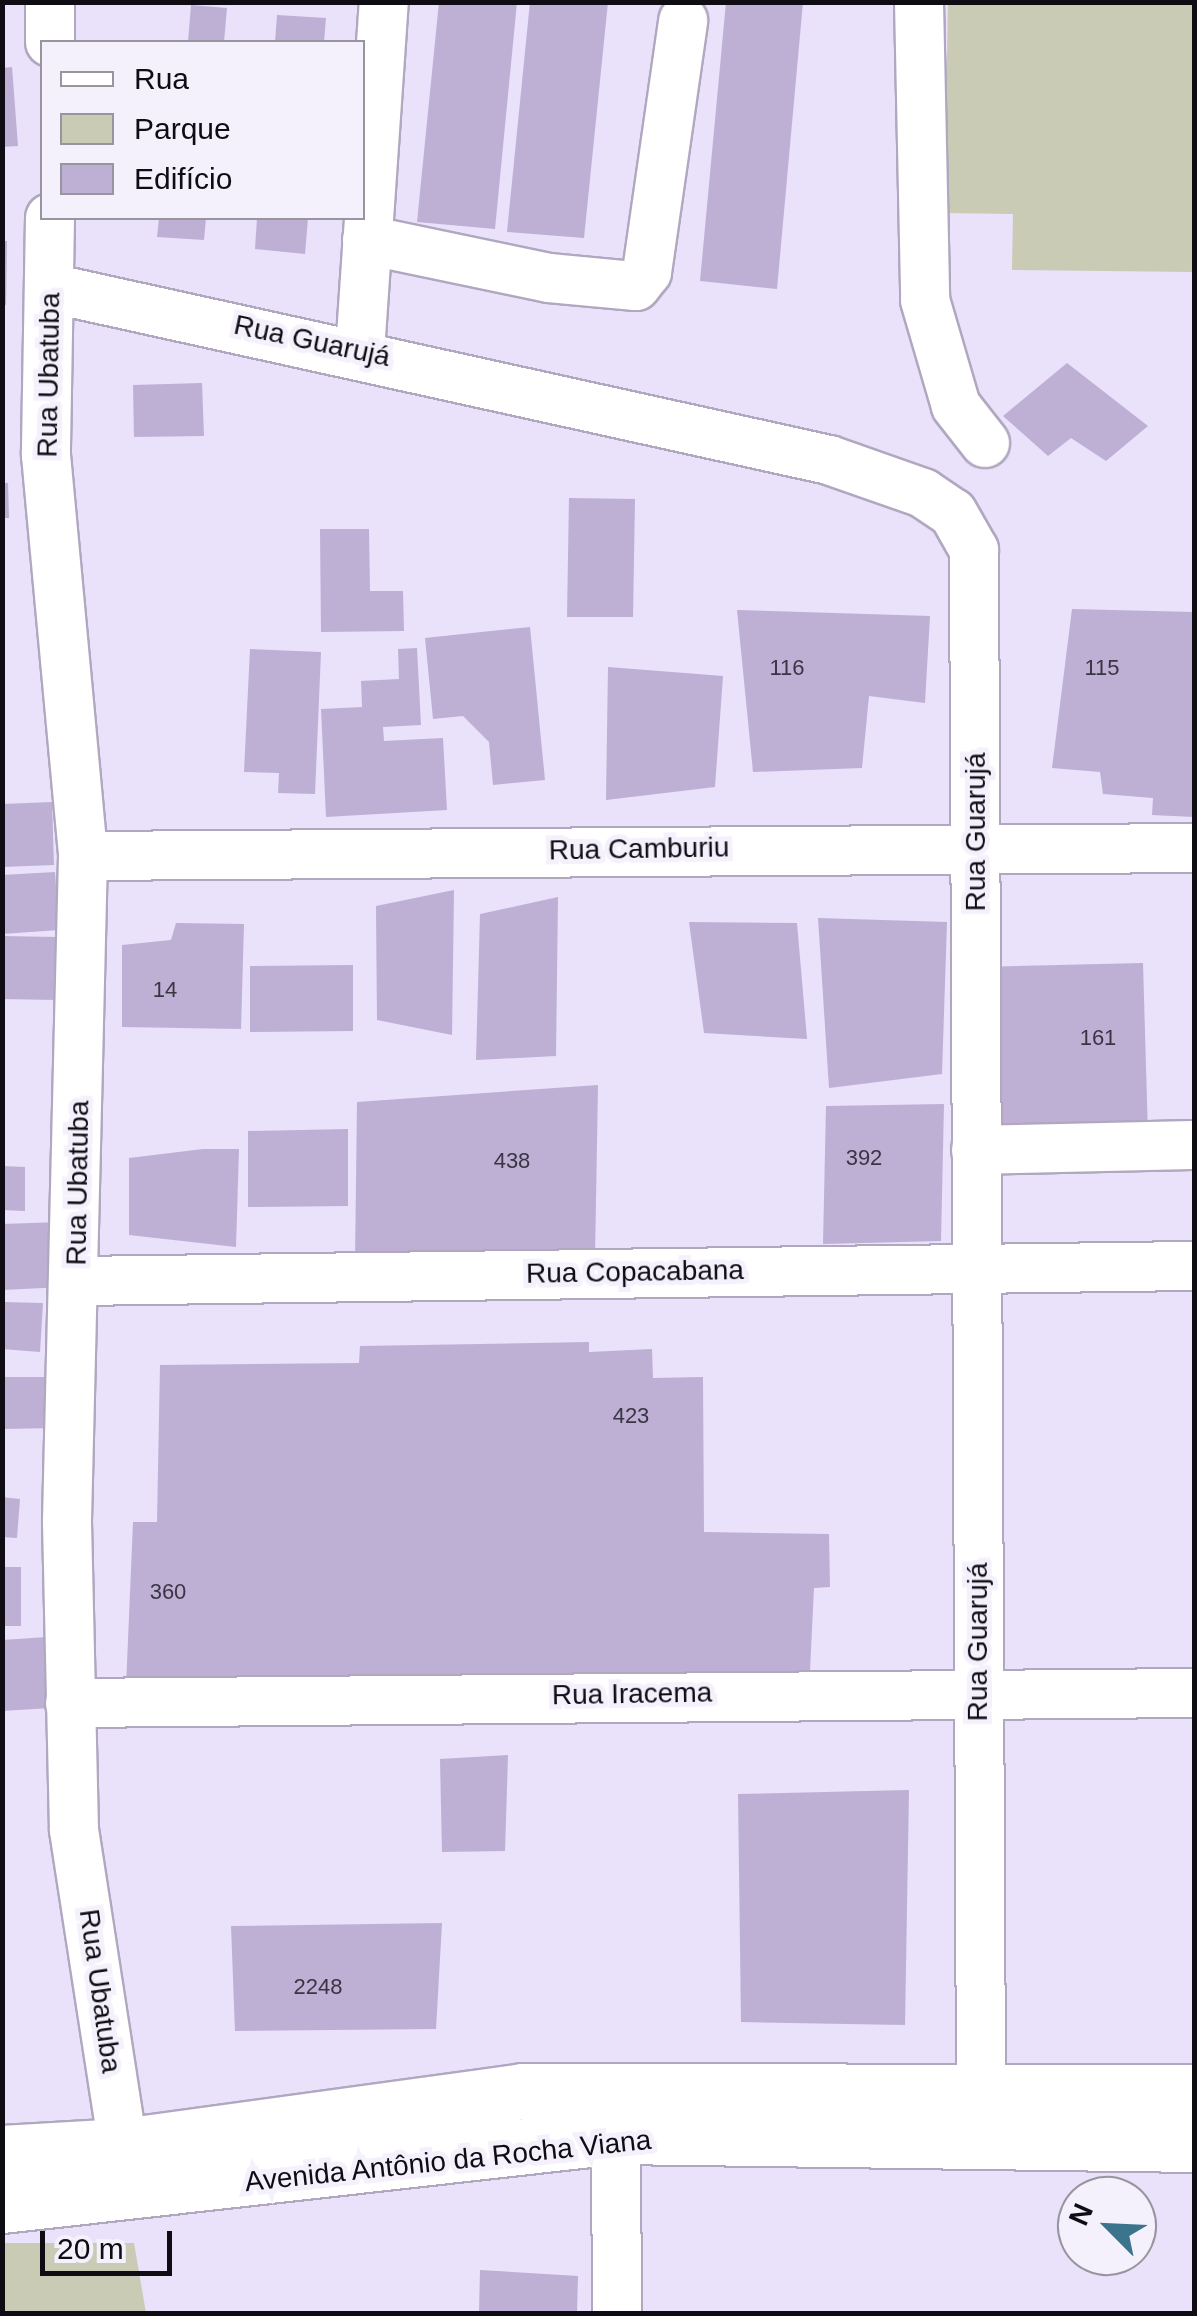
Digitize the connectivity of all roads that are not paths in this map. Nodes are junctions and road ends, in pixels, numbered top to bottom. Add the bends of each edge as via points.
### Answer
1 (50, 2) edge
2 (384, 2) edge
3 (919, 2) edge
4 (683, 21) dead end
5 (50, 40) edge
6 (50, 220) edge
7 (367, 240) junction
8 (50, 288) junction
9 (360, 351) junction
10 (985, 443) dead end
11 (976, 844) junction
12 (1194, 848) edge
13 (82, 856) junction
14 (1194, 1145) edge
15 (976, 1150) junction
16 (977, 1266) junction
17 (1194, 1266) edge
18 (76, 1282) junction
19 (978, 1688) junction
20 (1194, 1693) edge
21 (70, 1703) junction
22 (981, 2090) junction
23 (1194, 2092) edge
24 (616, 2136) junction
25 (1194, 2144) edge
26 (123, 2146) junction
27 (28, 2178) edge
28 (618, 2314) edge

1 - 5 street
2 - 7 street
3 - 10 street via 926,300 956,406
4 - 7 street via 647,272 636,286 549,278
6 - 8 street, Rua Ubatuba
7 - 9 street
8 - 9 street, Rua Guarujá
8 - 13 street, Rua Ubatuba via 46,455
9 - 11 street, Rua Guarujá via 812,456 888,478 953,513 974,550 978,598
11 - 12 street, Rua Camburiu
11 - 13 street, Rua Camburiu
11 - 15 street, Rua Guarujá
13 - 18 street, Rua Ubatuba
14 - 15 street
15 - 16 street, Rua Guarujá
16 - 17 street, Rua Copacabana
16 - 18 street, Rua Copacabana
16 - 19 street, Rua Guarujá
18 - 21 street, Rua Ubatuba
19 - 20 street, Rua Iracema
19 - 21 street, Rua Iracema
19 - 22 street, Rua Guarujá
21 - 26 street, Rua Ubatuba via 74,1830
22 - 23 main road, Avenida Antônio da Rocha Viana
22 - 26 main road, Avenida Antônio da Rocha Viana via 522,2091
24 - 25 main road, Avenida Antônio da Rocha Viana
24 - 27 main road, Avenida Antônio da Rocha Viana
24 - 28 street
26 - 27 main road, Avenida Antônio da Rocha Viana

